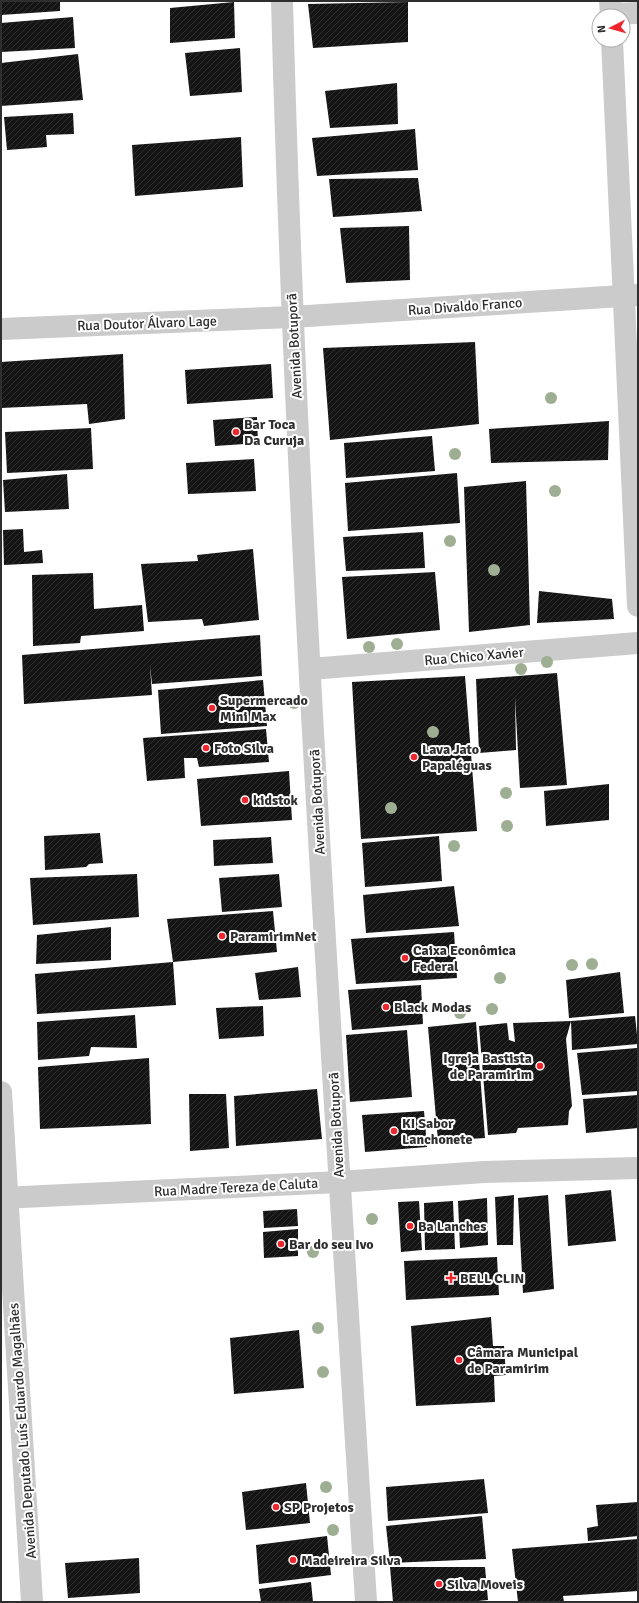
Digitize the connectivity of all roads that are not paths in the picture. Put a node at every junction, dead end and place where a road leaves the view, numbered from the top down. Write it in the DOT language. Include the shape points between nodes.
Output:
graph roads {
  1 [pos="282,1"];
  2 [pos="613,48"];
  3 [pos="631,296"];
  4 [pos="292,317"];
  5 [pos="1,329"];
  6 [pos="638,606"];
  7 [pos="638,643"];
  8 [pos="310,669"];
  9 [pos="1,1092"];
  10 [pos="638,1168"];
  11 [pos="339,1182"];
  12 [pos="4,1198"];
  13 [pos="32,1602"];
  14 [pos="366,1602"];
  1 -- 4 [label="street, Avenida Botuporã"];
  2 -- 3 [label="street"];
  3 -- 4 [label="street, Rua Divaldo Franco"];
  3 -- 6 [label="street"];
  4 -- 5 [label="street, Rua Doutor Álvaro Lage"];
  4 -- 8 [label="street, Avenida Botuporã"];
  7 -- 8 [label="street, Rua Chico Xavier"];
  8 -- 11 [label="street, Avenida Botuporã"];
  9 -- 12 [label="street, Avenida Deputado Luís Eduardo Magalhães"];
  10 -- 11 [label="street, Rua Madre Tereza de Caluta" via="484,1172"];
  11 -- 12 [label="street, Rua Madre Tereza de Caluta"];
  11 -- 14 [label="street, Avenida Botuporã"];
  12 -- 13 [label="street, Avenida Deputado Luís Eduardo Magalhães"];
}
